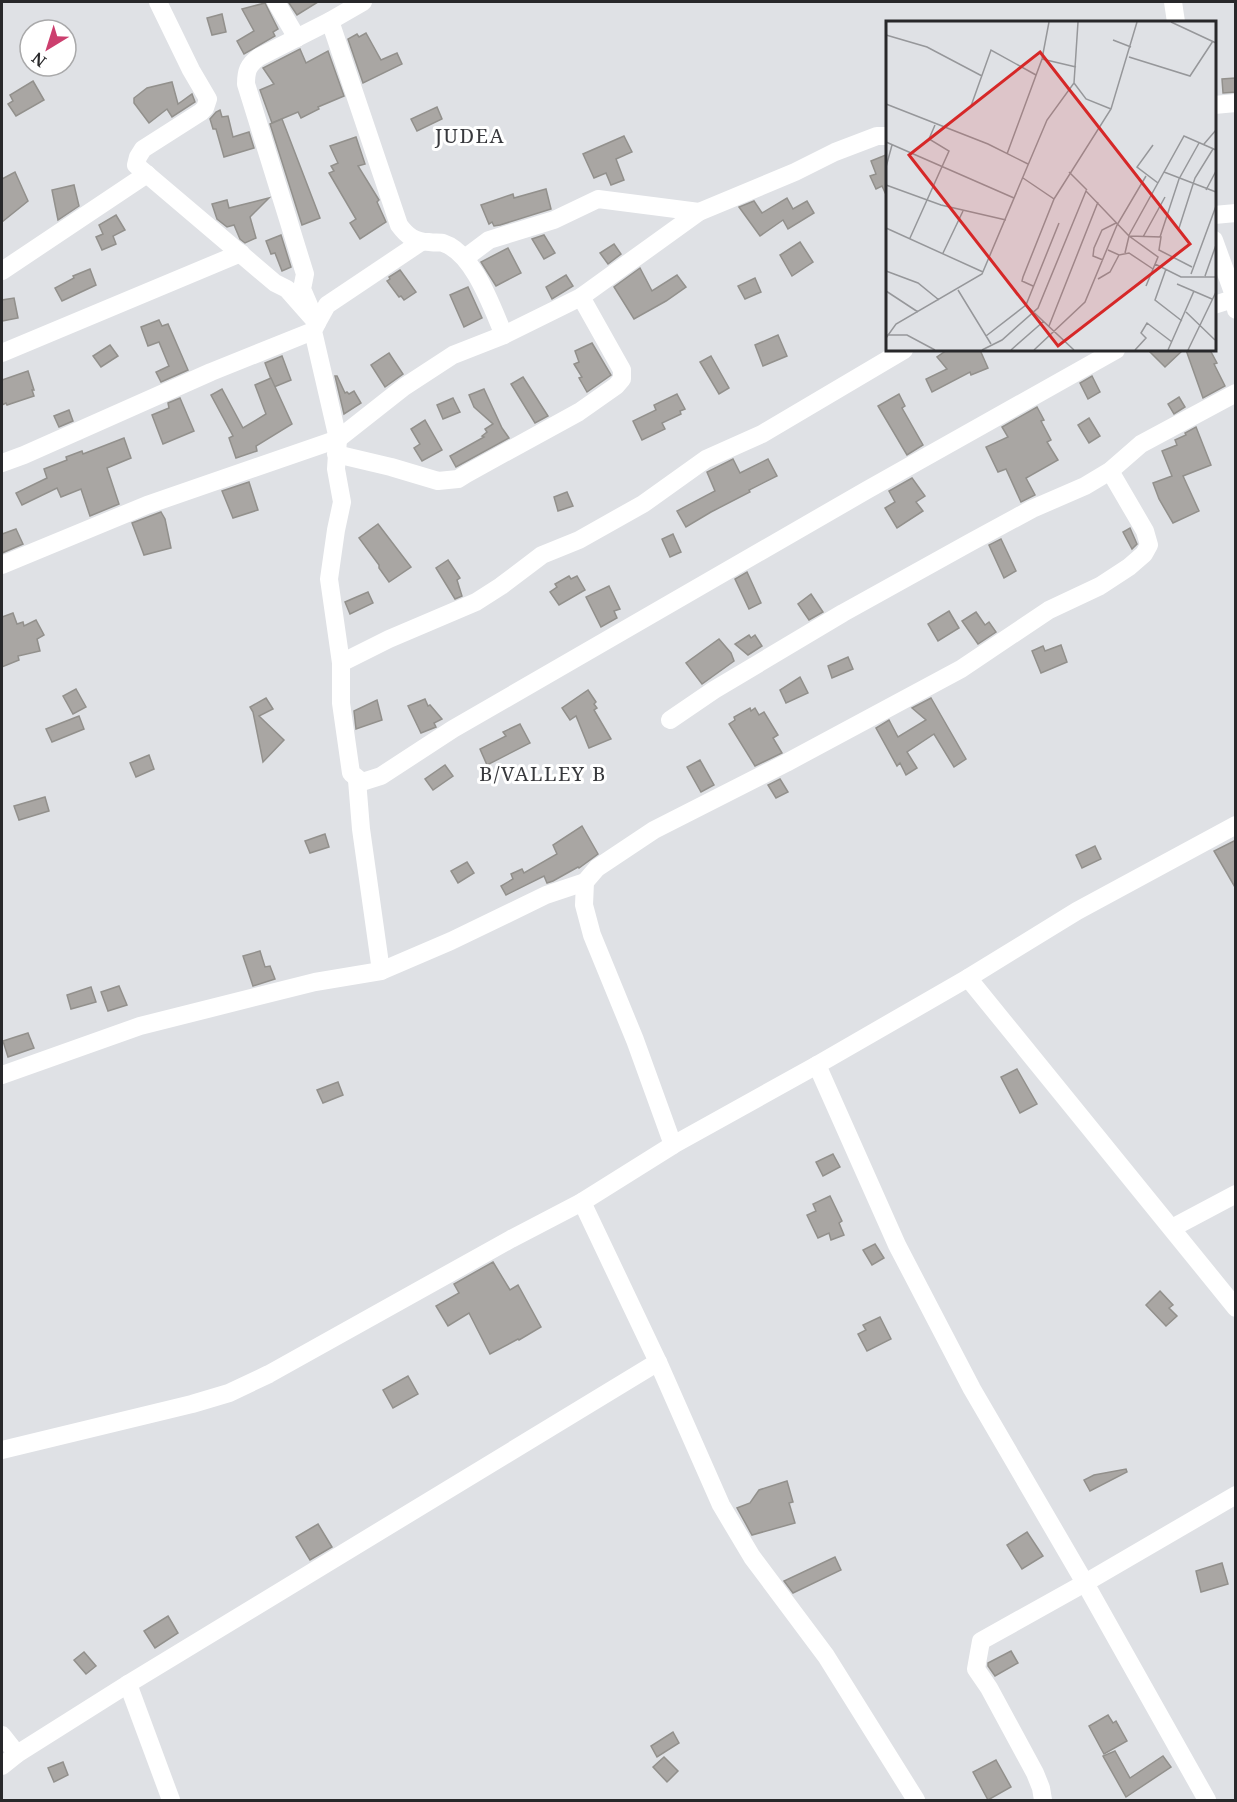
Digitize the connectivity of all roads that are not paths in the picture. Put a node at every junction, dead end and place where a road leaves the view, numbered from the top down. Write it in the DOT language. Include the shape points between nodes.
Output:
graph roads {
  1 [pos="158,2"];
  2 [pos="276,2"];
  3 [pos="363,2"];
  4 [pos="1173,2"];
  5 [pos="330,21"];
  6 [pos="1176,21"];
  7 [pos="297,38"];
  8 [pos="1236,103"];
  9 [pos="1216,105"];
  10 [pos="886,136"];
  11 [pos="147,174"];
  12 [pos="699,212"];
  13 [pos="1236,213"];
  14 [pos="1216,215"];
  15 [pos="421,242"];
  16 [pos="1216,243"];
  17 [pos="241,253"];
  18 [pos="465,258"];
  19 [pos="2,271"];
  20 [pos="581,297"];
  21 [pos="1235,298"];
  22 [pos="1216,304"];
  23 [pos="1236,310"];
  24 [pos="315,327"];
  25 [pos="504,334"];
  26 [pos="902,351"];
  27 [pos="1114,351"];
  28 [pos="2,353"];
  29 [pos="1236,393"];
  30 [pos="337,447"];
  31 [pos="2,463"];
  32 [pos="1110,471"];
  33 [pos="2,565"];
  34 [pos="341,663"];
  35 [pos="670,720"];
  36 [pos="357,780"];
  37 [pos="1236,825"];
  38 [pos="585,882"];
  39 [pos="381,971"];
  40 [pos="968,978"];
  41 [pos="817,1065"];
  42 [pos="2,1075"];
  43 [pos="673,1145"];
  44 [pos="1236,1194"];
  45 [pos="582,1202"];
  46 [pos="1172,1228"];
  47 [pos="1236,1308"];
  48 [pos="658,1362"];
  49 [pos="2,1450"];
  50 [pos="1236,1495"];
  51 [pos="1085,1583"];
  52 [pos="128,1684"];
  53 [pos="2,1735"];
  54 [pos="17,1754"];
  55 [pos="2,1766"];
  56 [pos="171,1800"];
  57 [pos="916,1800"];
  58 [pos="1043,1800"];
  59 [pos="1207,1800"];
  1 -- 11 [label="street" via="208,104 144,149 136,165"];
  2 -- 7 [label="street"];
  3 -- 5 [label="street"];
  4 -- 6 [label="street"];
  5 -- 7 [label="street"];
  5 -- 15 [label="street" via="399,225 407,235"];
  7 -- 24 [label="street" via="251,63 246,71 246,84 305,274 302,289"];
  8 -- 9 [label="street"];
  10 -- 12 [label="street" via="835,152"];
  11 -- 17 [label="street"];
  11 -- 19 [label="street"];
  12 -- 18 [label="street" via="598,199 555,220 489,240"];
  12 -- 20 [label="street"];
  13 -- 14 [label="street"];
  15 -- 18 [label="street" via="444,243"];
  15 -- 24 [label="street" via="327,305"];
  16 -- 21 [label="street"];
  17 -- 24 [label="street" via="287,289"];
  17 -- 28 [label="street"];
  18 -- 25 [label="street"];
  20 -- 25 [label="street"];
  20 -- 30 [label="street" via="622,370 622,378 579,412 450,480 427,479"];
  21 -- 22 [label="street"];
  21 -- 23 [label="street"];
  24 -- 30 [label="street"];
  24 -- 31 [label="street"];
  25 -- 30 [label="street" via="453,355 404,387"];
  26 -- 34 [label="street" via="762,434 706,459 643,504 579,540 542,555 476,602"];
  27 -- 36 [label="street" via="453,729 381,776"];
  29 -- 32 [label="street" via="1141,444"];
  30 -- 33 [label="street" via="147,505"];
  30 -- 34 [label="street" via="342,502 330,579"];
  32 -- 35 [label="street" via="843,613"];
  32 -- 38 [label="street" via="1149,545 1129,567 1100,586 1049,610 961,669 654,830 597,868"];
  34 -- 36 [label="street" via="341,703 351,773"];
  36 -- 39 [label="street"];
  37 -- 40 [label="street" via="1077,911"];
  38 -- 39 [label="street" via="546,895"];
  38 -- 43 [label="street" via="584,905 592,935"];
  39 -- 42 [label="street" via="315,982 140,1026"];
  40 -- 41 [label="street"];
  40 -- 46 [label="street"];
  41 -- 43 [label="street"];
  41 -- 51 [label="street" via="902,1255 972,1389"];
  43 -- 45 [label="street"];
  44 -- 46 [label="street"];
  45 -- 48 [label="street"];
  45 -- 49 [label="street" via="230,1393"];
  46 -- 47 [label="street"];
  48 -- 52 [label="street"];
  48 -- 57 [label="street" via="727,1516 752,1557 826,1656"];
  50 -- 51 [label="street"];
  51 -- 58 [label="street" via="981,1641 976,1669 1030,1764"];
  51 -- 59 [label="street"];
  52 -- 54 [label="street"];
  52 -- 56 [label="street"];
  53 -- 54 [label="street"];
  54 -- 55 [label="street"];
}
